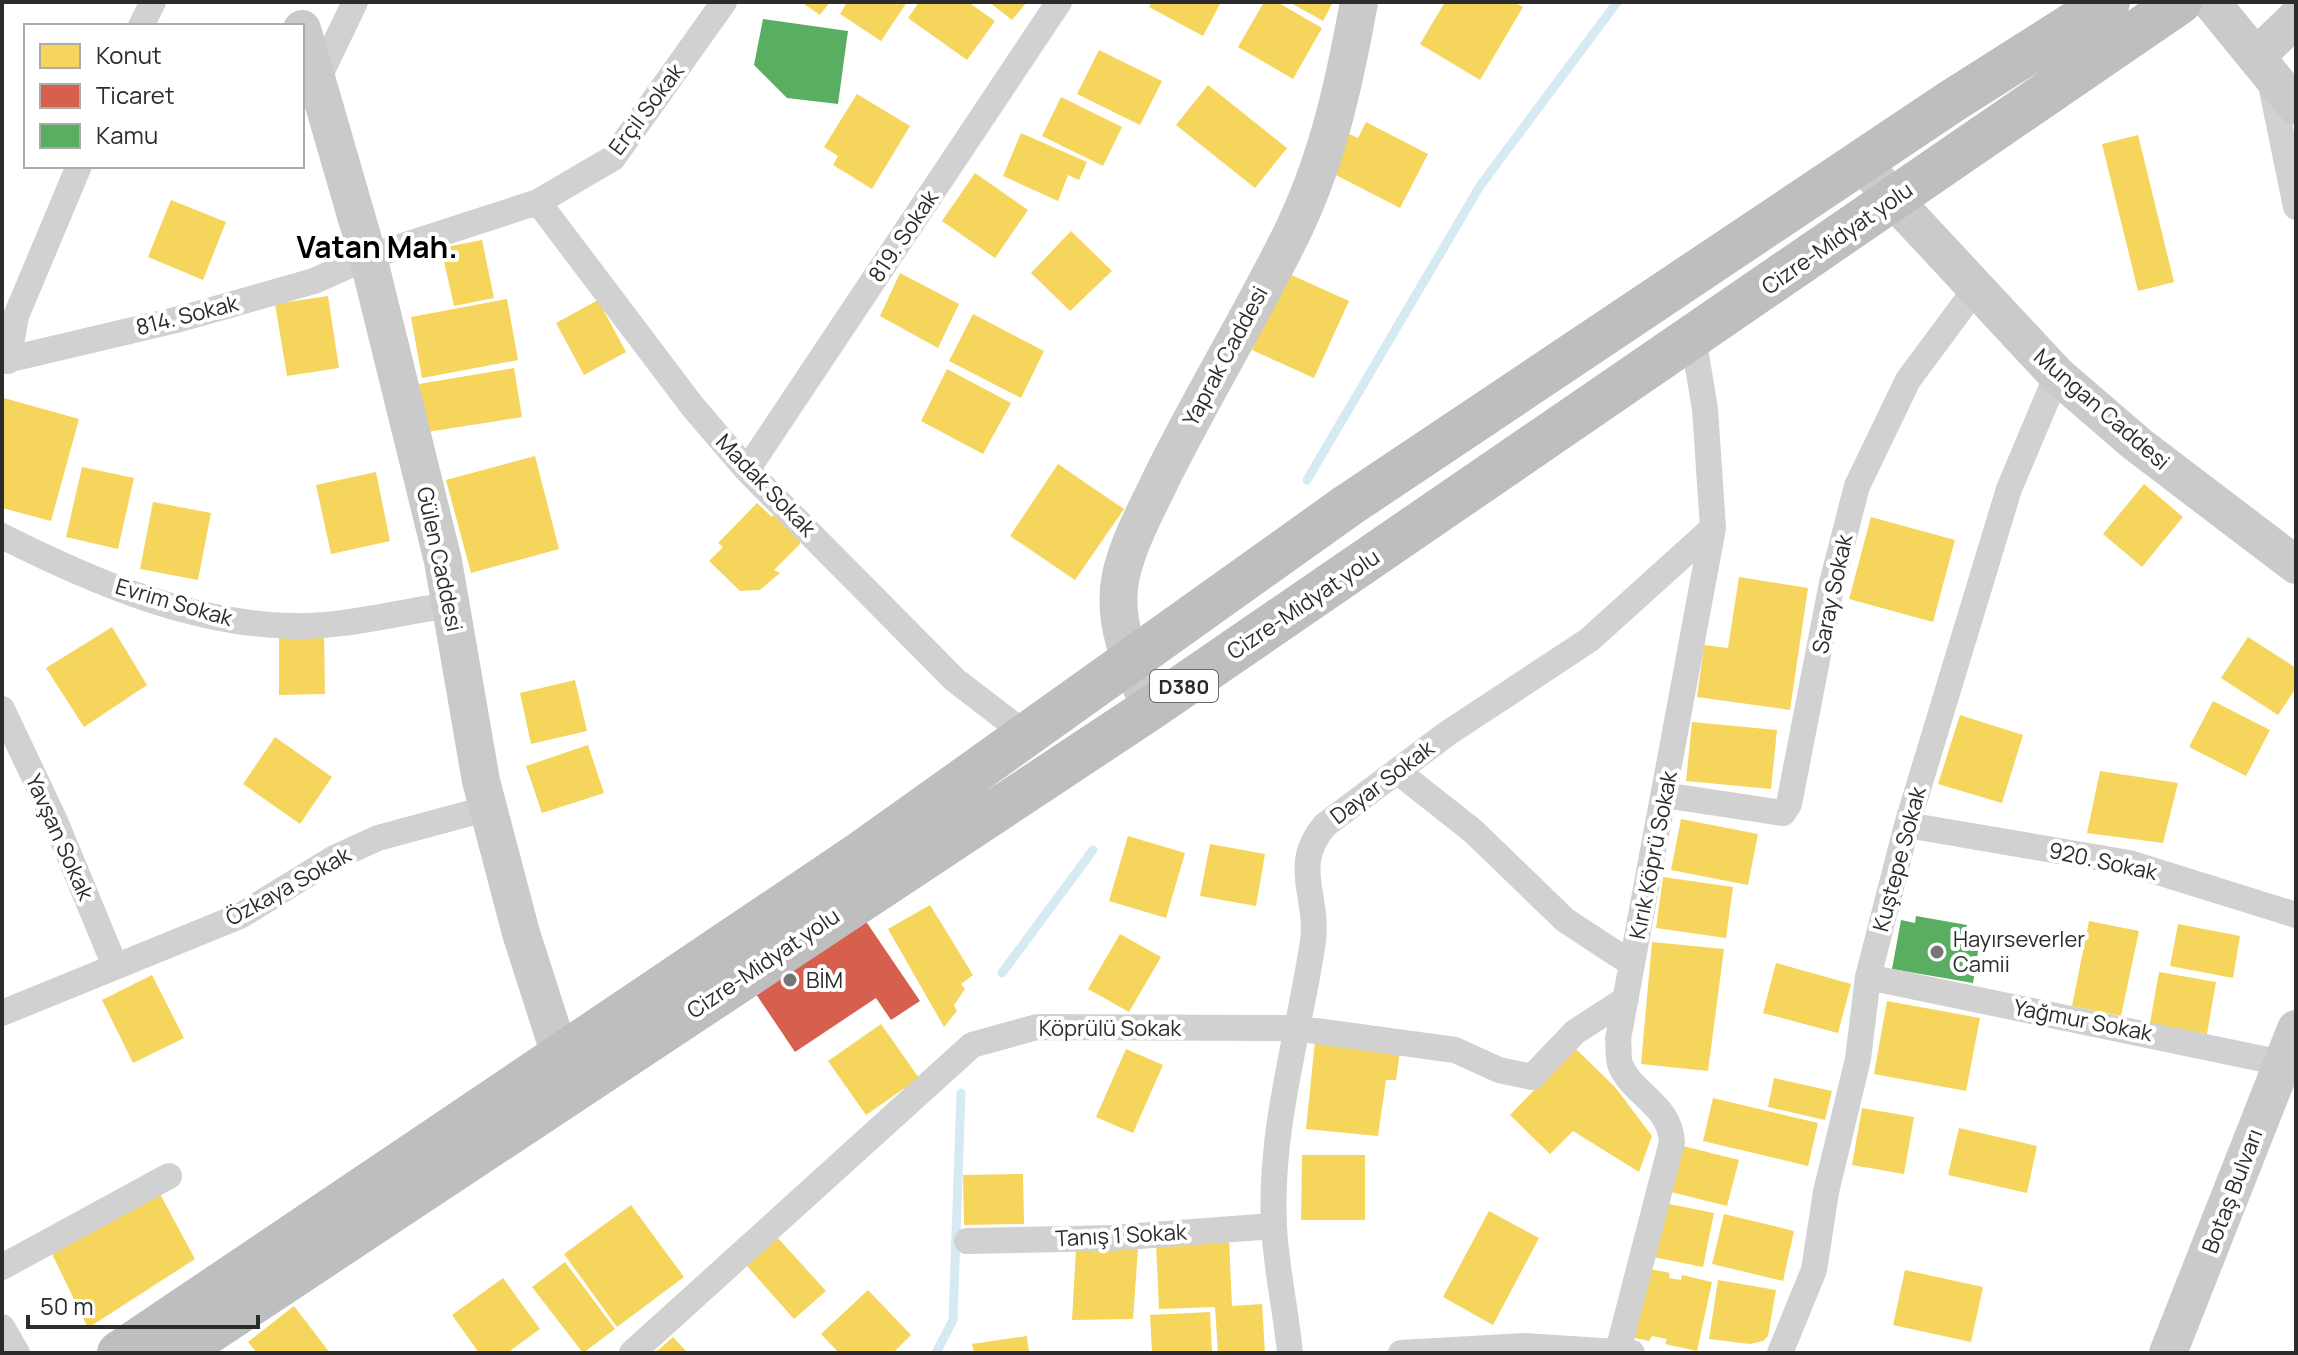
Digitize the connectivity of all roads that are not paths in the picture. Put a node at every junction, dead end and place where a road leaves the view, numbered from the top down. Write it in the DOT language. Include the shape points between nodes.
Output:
graph roads {
  1 [pos="153,2"];
  2 [pos="294,2"];
  3 [pos="355,2"];
  4 [pos="724,2"];
  5 [pos="1059,2"];
  6 [pos="1359,2"];
  7 [pos="2108,2"];
  8 [pos="2180,2"];
  9 [pos="2211,2"];
  10 [pos="2296,18"];
  11 [pos="142,24"];
  12 [pos="301,24"];
  13 [pos="304,35"];
  14 [pos="2262,64"];
  15 [pos="317,81"];
  16 [pos="2296,106"];
  17 [pos="1862,162"];
  18 [pos="78,168"];
  19 [pos="1893,199"];
  20 [pos="538,202"];
  21 [pos="2296,207"];
  22 [pos="368,257"];
  23 [pos="1977,287"];
  24 [pos="1693,337"];
  25 [pos="5,361"];
  26 [pos="2057,375"];
  27 [pos="747,470"];
  28 [pos="1713,528"];
  29 [pos="2,536"];
  30 [pos="2296,565"];
  31 [pos="451,605"];
  32 [pos="1130,664"];
  33 [pos="1151,708"];
  34 [pos="2,709"];
  35 [pos="1028,736"];
  36 [pos="1397,771"];
  37 [pos="1664,795"];
  38 [pos="489,808"];
  39 [pos="1907,825"];
  40 [pos="2296,915"];
  41 [pos="1632,964"];
  42 [pos="115,966"];
  43 [pos="1868,977"];
  44 [pos="1626,999"];
  45 [pos="2,1013"];
  46 [pos="1295,1028"];
  47 [pos="2291,1054"];
  48 [pos="566,1072"];
  49 [pos="169,1176"];
  50 [pos="1274,1226"];
  51 [pos="967,1241"];
  52 [pos="2,1267"];
  53 [pos="2,1327"];
  54 [pos="1625,1352"];
  55 [pos="17,1353"];
  56 [pos="119,1353"];
  57 [pos="177,1353"];
  58 [pos="632,1353"];
  59 [pos="1290,1353"];
  60 [pos="1401,1353"];
  61 [pos="1780,1353"];
  62 [pos="2168,1353"];
  1 -- 11 [label="street"];
  2 -- 12 [label="street, Gülen Caddesi"];
  3 -- 15 [label="street"];
  4 -- 20 [label="street, Erçil Sokak" via="613,158"];
  5 -- 27 [label="street, 819. Sokak"];
  6 -- 32 [label="street, Yaprak Caddesi" via="1326,155 1289,239 1135,533 1120,577 1121,627"];
  7 -- 17 [label="highway, Cizre-Midyat yolu / D380"];
  8 -- 19 [label="highway, Cizre-Midyat yolu / D380"];
  9 -- 14 [label="street"];
  10 -- 14 [label="street"];
  13 -- 15 [label="street, Gülen Caddesi"];
  14 -- 16 [label="street"];
  14 -- 21 [label="street"];
  15 -- 22 [label="street, Gülen Caddesi"];
  17 -- 19 [label="street, Mungan Caddesi"];
  17 -- 32 [label="highway, Cizre-Midyat yolu / D380" via="1347,506"];
  18 -- 25 [label="street" via="16,316"];
  19 -- 23 [label="street, Mungan Caddesi"];
  19 -- 24 [label="highway, Cizre-Midyat yolu / D380"];
  20 -- 22 [label="street, Erçil Sokak"];
  20 -- 27 [label="street, Madak Sokak"];
  22 -- 25 [label="street, 814. Sokak" via="314,281"];
  22 -- 31 [label="street, Gülen Caddesi"];
  23 -- 26 [label="street, Mungan Caddesi"];
  23 -- 37 [label="street, Saray Sokak" via="1908,380 1857,486 1832,583 1789,804 1783,813"];
  24 -- 28 [label="street, Kırık Köprü Sokak"];
  24 -- 33 [label="highway, Cizre-Midyat yolu / D380"];
  26 -- 30 [label="street, Mungan Caddesi" via="2137,444"];
  26 -- 39 [label="street, Kuştepe Sokak" via="2009,489"];
  27 -- 35 [label="street, Madak Sokak" via="955,680"];
  28 -- 36 [label="street, Dayar Sokak" via="1589,640"];
  28 -- 37 [label="street, Kırık Köprü Sokak"];
  29 -- 31 [label="street, Evrim Sokak" via="153,600 235,620 293,626"];
  31 -- 38 [label="street, Gülen Caddesi"];
  32 -- 33 [label="street, Yaprak Caddesi"];
  32 -- 35 [label="highway, Cizre-Midyat yolu / D380"];
  33 -- 48 [label="highway, Cizre-Midyat yolu / D380"];
  34 -- 42 [label="street, Yavşan Sokak"];
  35 -- 48 [label="highway, Cizre-Midyat yolu / D380"];
  36 -- 41 [label="street" via="1473,831 1565,920"];
  36 -- 46 [label="street, Dayar Sokak" via="1311,841 1306,860 1314,938"];
  37 -- 41 [label="street, Kırık Köprü Sokak"];
  38 -- 42 [label="street, Özkaya Sokak" via="378,838 334,858 240,916"];
  38 -- 48 [label="street, Gülen Caddesi" via="521,933"];
  39 -- 40 [label="street, 920. Sokak" via="2129,863"];
  39 -- 43 [label="street, Kuştepe Sokak"];
  41 -- 44 [label="street, Kırık Köprü Sokak"];
  42 -- 45 [label="street, Özkaya Sokak"];
  43 -- 47 [label="street, Yağmur Sokak"];
  43 -- 61 [label="street, Kuştepe Sokak" via="1858,1059 1826,1192 1814,1270"];
  44 -- 46 [label="street, Köprülü Sokak" via="1575,1032 1532,1077 1499,1070 1455,1050"];
  44 -- 54 [label="street, Kırık Köprü Sokak" via="1618,1039 1620,1065 1660,1110 1672,1142"];
  46 -- 50 [label="street, Dayar Sokak" via="1280,1107"];
  46 -- 58 [label="street, Köprülü Sokak" via="1037,1027 972,1045"];
  47 -- 62 [label="street, Botaş Bulvarı"];
  48 -- 56 [label="highway, Cizre-Midyat yolu / D380"];
  48 -- 57 [label="highway, Cizre-Midyat yolu / D380"];
  49 -- 52 [label="street"];
  50 -- 51 [label="street, Tanış 1 Sokak" via="1112,1238"];
  50 -- 59 [label="street, Dayar Sokak"];
  53 -- 55 [label="street"];
  54 -- 60 [label="street" via="1524,1346"];
}
